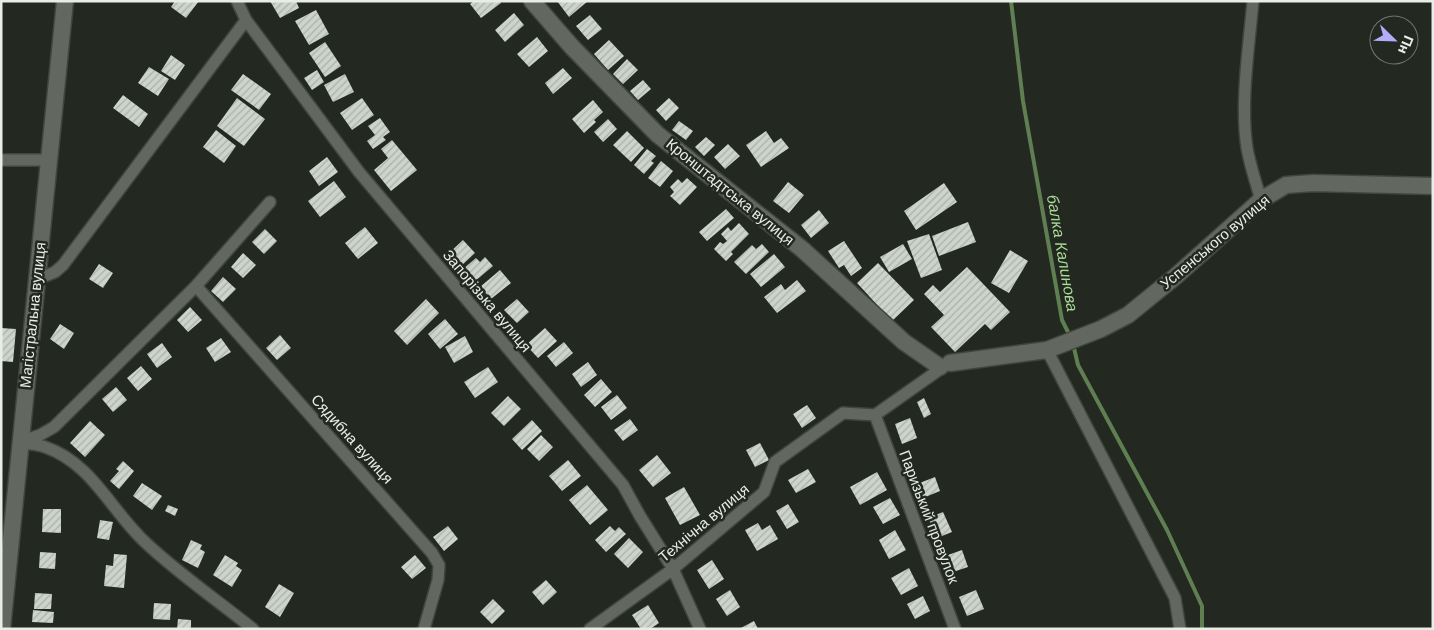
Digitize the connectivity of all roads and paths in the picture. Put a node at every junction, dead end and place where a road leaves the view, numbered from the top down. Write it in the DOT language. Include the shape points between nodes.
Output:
graph roads {
  1 [pos="66,1"];
  2 [pos="237,1"];
  3 [pos="532,1"];
  4 [pos="1253,1"];
  5 [pos="246,20"];
  6 [pos="1,160"];
  7 [pos="49,160"];
  8 [pos="1433,186"];
  9 [pos="1261,200"];
  10 [pos="270,202"];
  11 [pos="38,279"];
  12 [pos="196,286"];
  13 [pos="1047,350"];
  14 [pos="945,365"];
  15 [pos="875,415"];
  16 [pos="20,442"];
  17 [pos="673,569"];
  18 [pos="2,629"];
  19 [pos="253,629"];
  20 [pos="424,629"];
  21 [pos="590,629"];
  22 [pos="700,629"];
  23 [pos="955,629"];
  24 [pos="1180,629"];
  1 -- 7 [label="street, Магістральна вулиця"];
  2 -- 5 [label="street, Запорізька вулиця"];
  3 -- 14 [label="street, Кронштадтська вулиця" via="572,47 658,134 802,249 904,342"];
  4 -- 9 [label="street" via="1245,121"];
  5 -- 11 [label="street" via="63,264 55,272"];
  5 -- 17 [label="street, Запорізька вулиця" via="359,172 623,485"];
  6 -- 7 [label="street"];
  7 -- 11 [label="street, Магістральна вулиця"];
  8 -- 9 [label="street, Успенського вулиця" via="1313,183 1286,186"];
  9 -- 13 [label="street, Успенського вулиця" via="1128,315"];
  10 -- 12 [label="street"];
  11 -- 16 [label="street, Магістральна вулиця"];
  12 -- 16 [label="street" via="54,427"];
  12 -- 20 [label="street, Сядибна вулиця" via="440,565"];
  13 -- 14 [label="street, Успенського вулиця"];
  13 -- 24 [label="street" via="1175,598"];
  14 -- 15 [label="street"];
  15 -- 17 [label="street, Технічна вулиця" via="843,413 775,462 764,492"];
  15 -- 23 [label="street, Паризький провулок"];
  16 -- 18 [label="street, Магістральна вулиця"];
  16 -- 19 [label="street" via="44,447 71,461 93,479 132,530"];
  17 -- 21 [label="street, Технічна вулиця"];
  17 -- 22 [label="street, Запорізька вулиця"];
}
